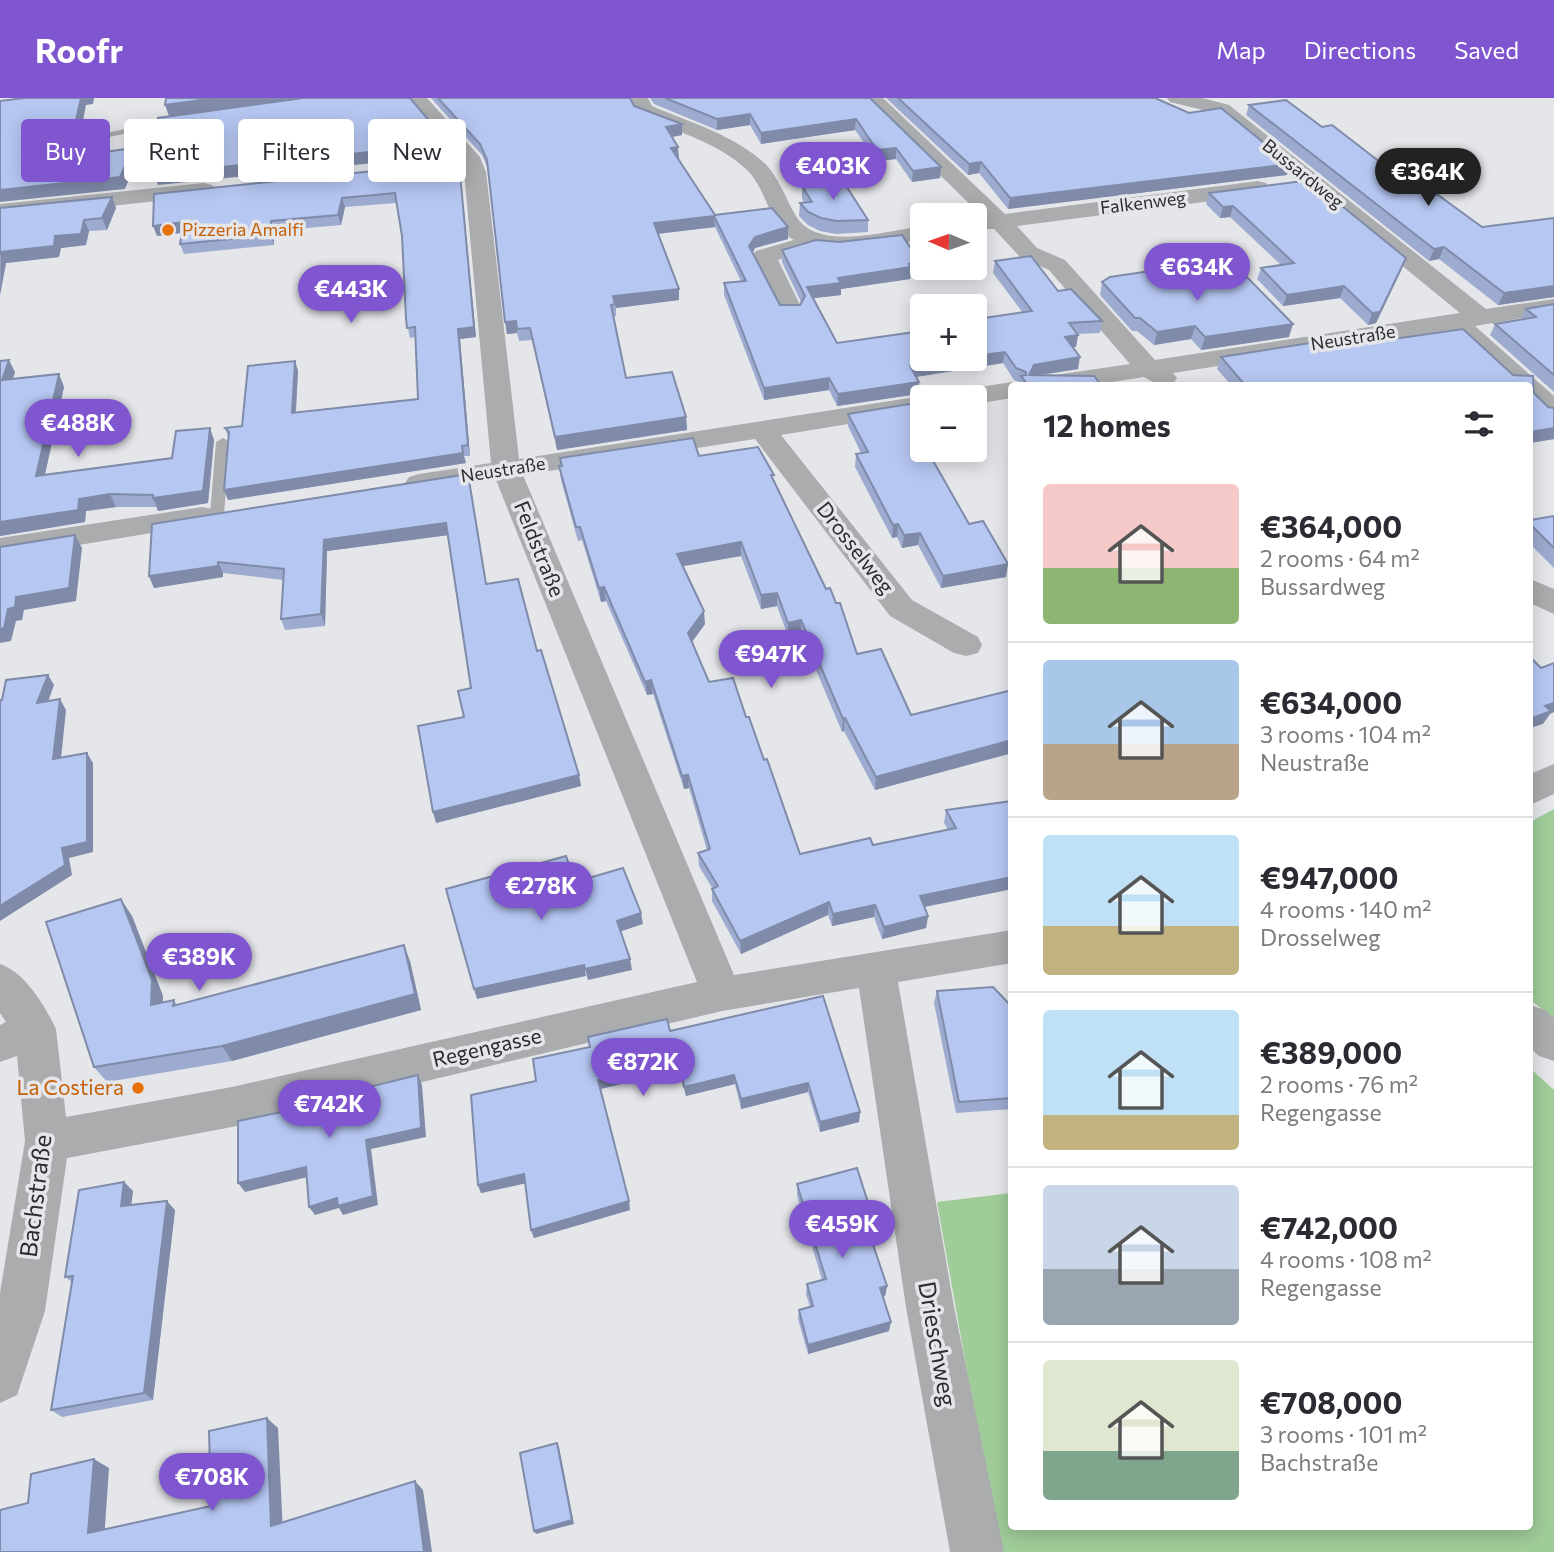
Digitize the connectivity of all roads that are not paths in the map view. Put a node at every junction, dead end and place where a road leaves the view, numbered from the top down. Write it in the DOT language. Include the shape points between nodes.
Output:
graph roads {
  1 [pos="416,98"];
  2 [pos="638,98"];
  3 [pos="871,98"];
  4 [pos="1177,98"];
  5 [pos="1247,106"];
  6 [pos="1222,109"];
  7 [pos="191,118"];
  8 [pos="110,134"];
  9 [pos="1311,181"];
  10 [pos="222,188"];
  11 [pos="0,211"];
  12 [pos="1000,222"];
  13 [pos="987,224"];
  14 [pos="910,235"];
  15 [pos="814,242"];
  16 [pos="1554,306"];
  17 [pos="790,309"];
  18 [pos="1482,318"];
  19 [pos="1456,322"];
  20 [pos="1148,368"];
  21 [pos="1061,382"];
  22 [pos="1170,382"];
  23 [pos="1522,382"];
  24 [pos="1008,391"];
  25 [pos="1533,392"];
  26 [pos="987,394"];
  27 [pos="910,406"];
  28 [pos="1554,411"];
  29 [pos="762,429"];
  30 [pos="223,442"];
  31 [pos="506,470"];
  32 [pos="396,486"];
  33 [pos="231,512"];
  34 [pos="0,548"];
  35 [pos="1533,591"];
  36 [pos="1554,603"];
  37 [pos="967,645"];
  38 [pos="1554,777"];
  39 [pos="1533,789"];
  40 [pos="1008,947"];
  41 [pos="876,970"];
  42 [pos="0,981"];
  43 [pos="722,993"];
  44 [pos="1533,1026"];
  45 [pos="17,1036"];
  46 [pos="1554,1043"];
  47 [pos="47,1141"];
  48 [pos="0,1378"];
  49 [pos="977,1552"];
  1 -- 31 [label="street, Feldstraße" via="458,163 475,172"];
  2 -- 15 [label="street" via="643,110 730,146 757,167 793,230"];
  3 -- 12 [label="street"];
  4 -- 6 [label="street, Bussardweg"];
  5 -- 6 [label="street, Bussardweg"];
  6 -- 9 [label="street, Bussardweg"];
  7 -- 8 [label="lane"];
  9 -- 12 [label="street, Falkenweg"];
  9 -- 18 [label="street, Bussardweg"];
  10 -- 11 [label="street"];
  12 -- 13 [label="street, Falkenweg"];
  12 -- 20 [label="street" via="1029,253 1057,265"];
  14 -- 15 [label="street" via="838,244"];
  15 -- 17 [label="street" via="764,257"];
  16 -- 18 [label="street, Neustraße"];
  18 -- 19 [label="street, Neustraße"];
  19 -- 20 [label="street, Neustraße"];
  19 -- 23 [label="street"];
  20 -- 21 [label="street, Neustraße"];
  20 -- 22 [label="street"];
  24 -- 26 [label="street"];
  25 -- 28 [label="street"];
  27 -- 29 [label="street, Neustraße"];
  29 -- 31 [label="street, Neustraße"];
  29 -- 37 [label="street, Drosselweg" via="901,608"];
  30 -- 33 [label="lane"];
  31 -- 32 [label="street, Neustraße"];
  31 -- 43 [label="street, Feldstraße"];
  33 -- 34 [label="street"];
  35 -- 36 [label="street"];
  38 -- 39 [label="street"];
  40 -- 41 [label="street, Regengasse"];
  41 -- 43 [label="street, Regengasse"];
  41 -- 49 [label="street, Drieschweg" via="930,1307"];
  42 -- 45 [label="street, Bachstraße"];
  43 -- 47 [label="street, Regengasse" via="232,1107"];
  44 -- 46 [label="street"];
  45 -- 47 [label="street, Bachstraße"];
  47 -- 48 [label="street, Bachstraße" via="21,1311"];
}
